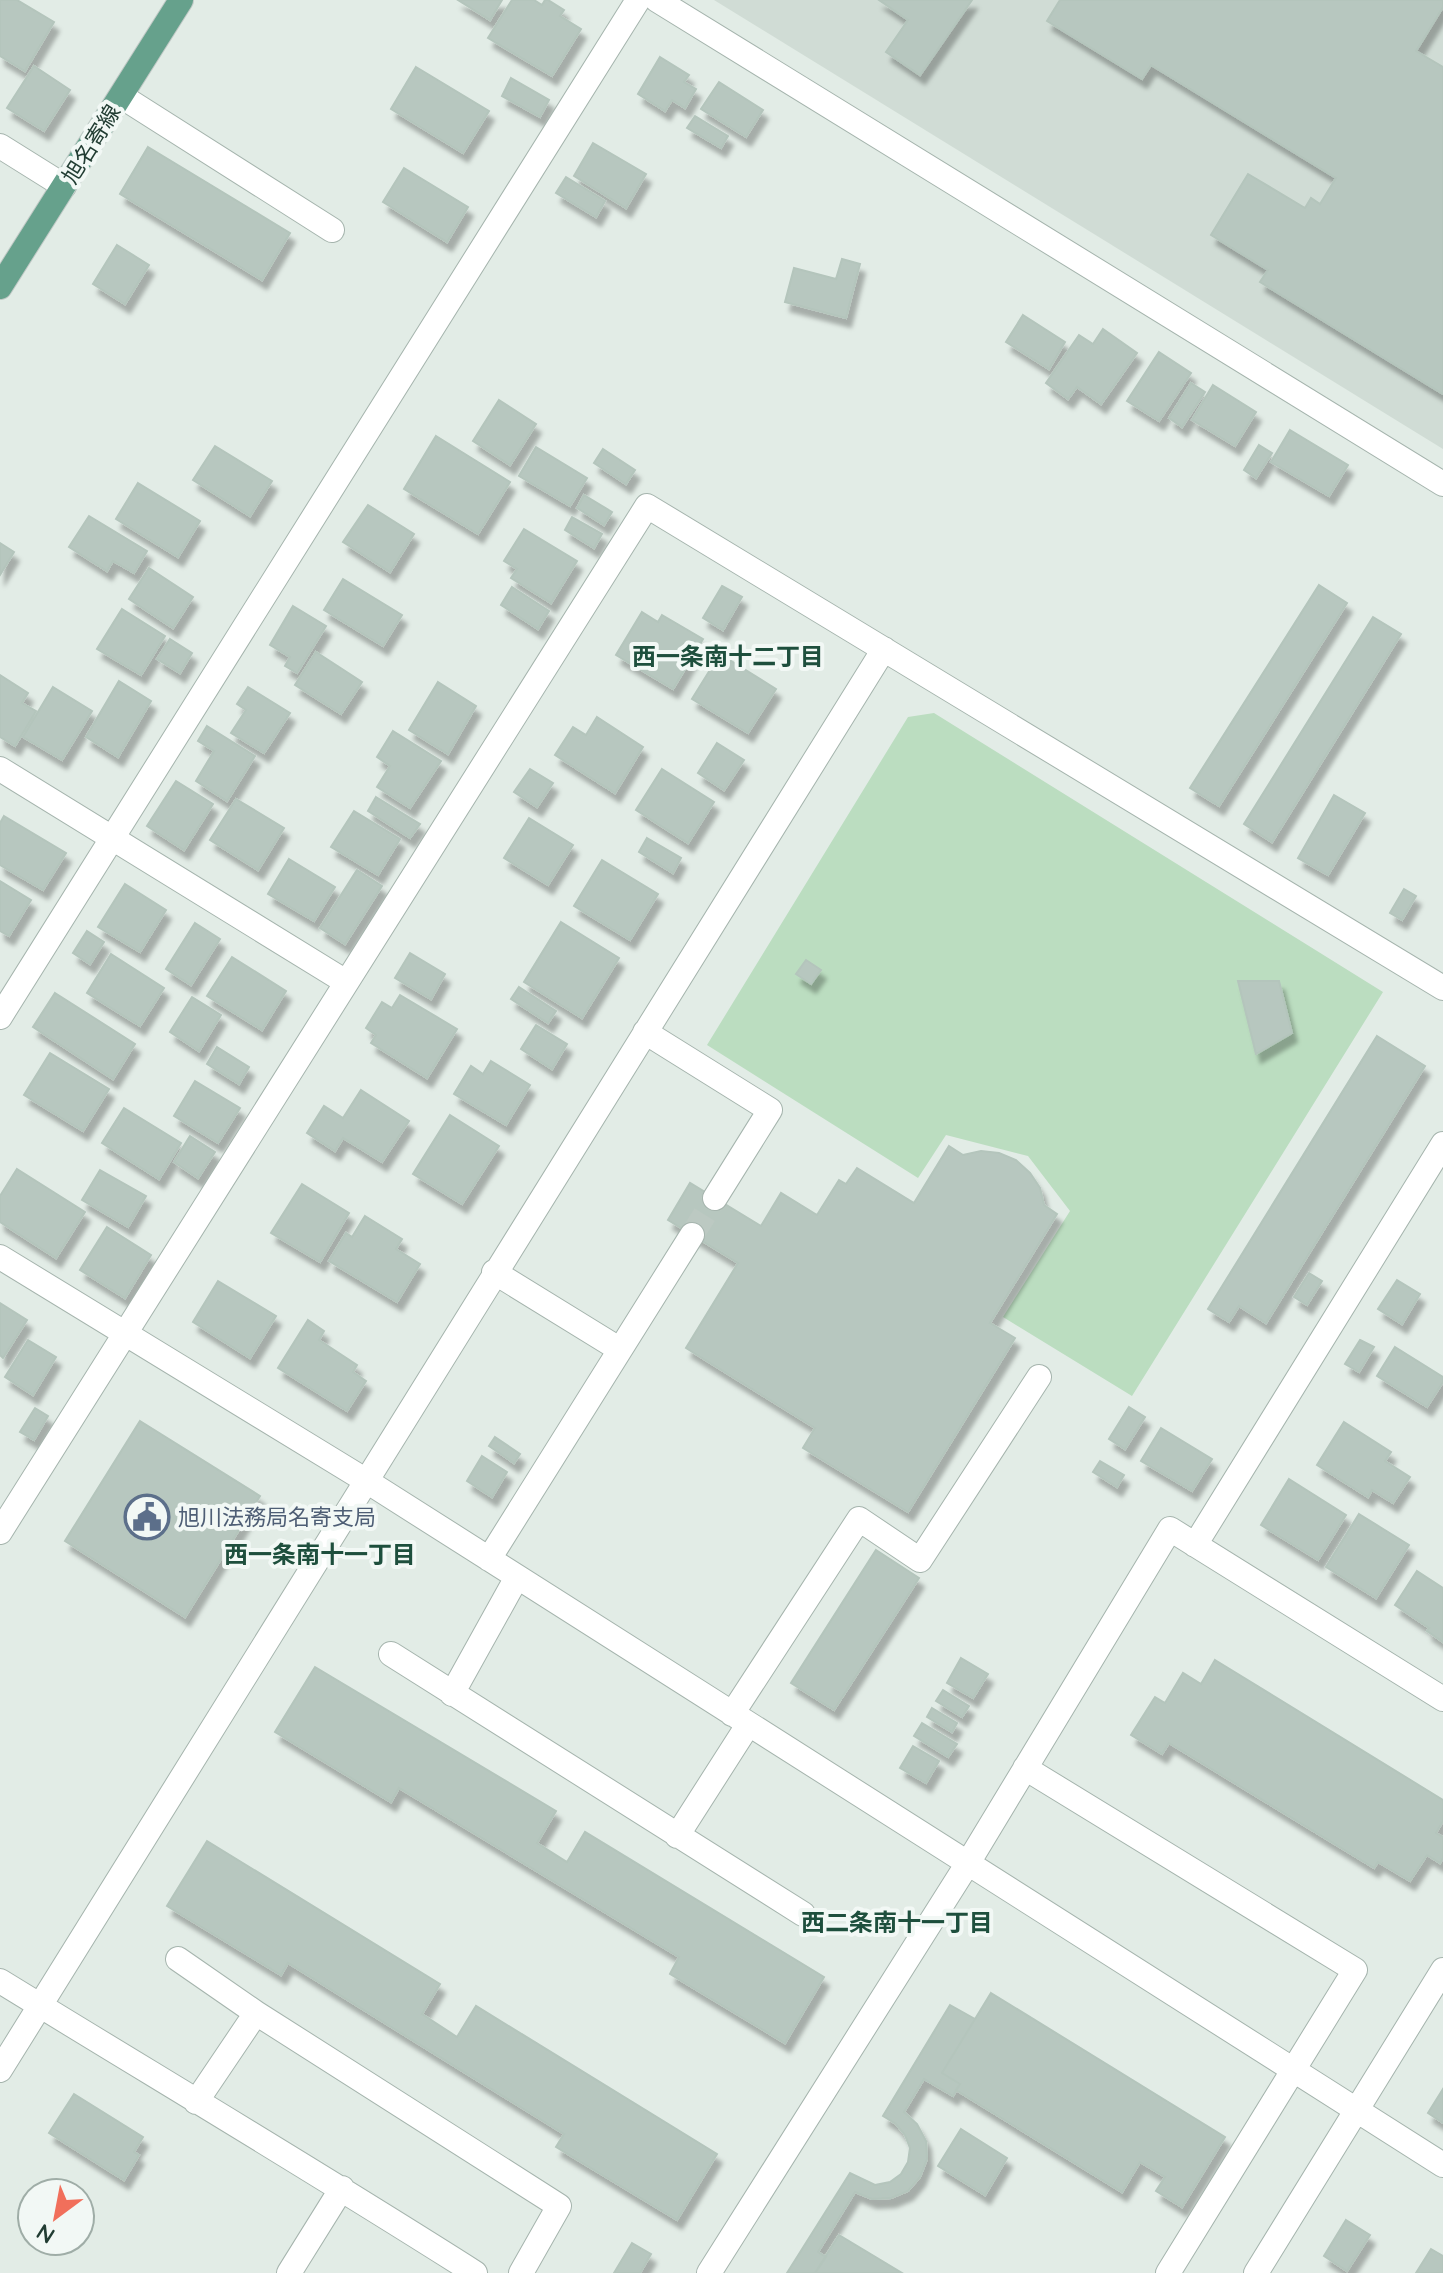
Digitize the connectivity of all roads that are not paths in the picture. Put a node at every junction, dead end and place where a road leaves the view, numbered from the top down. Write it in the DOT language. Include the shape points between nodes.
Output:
graph roads {
  1 [pos="181,0"];
  2 [pos="638,0"];
  3 [pos="657,0"];
  4 [pos="121,96"];
  5 [pos="0,146"];
  6 [pos="64,186"];
  7 [pos="332,230"];
  8 [pos="0,287"];
  9 [pos="1443,484"];
  10 [pos="884,649"];
  11 [pos="0,769"];
  12 [pos="112,838"];
  13 [pos="346,982"];
  14 [pos="1443,988"];
  15 [pos="0,1017"];
  16 [pos="645,1032"];
  17 [pos="1443,1144"];
  18 [pos="715,1198"];
  19 [pos="692,1235"];
  20 [pos="0,1257"];
  21 [pos="494,1272"];
  22 [pos="125,1332"];
  23 [pos="619,1349"];
  24 [pos="1039,1377"];
  25 [pos="365,1480"];
  26 [pos="0,1532"];
  27 [pos="1195,1545"];
  28 [pos="489,1559"];
  29 [pos="517,1577"];
  30 [pos="391,1654"];
  31 [pos="452,1694"];
  32 [pos="1443,1699"];
  33 [pos="740,1719"];
  34 [pos="1025,1768"];
  35 [pos="677,1836"];
  36 [pos="968,1863"];
  37 [pos="803,1914"];
  38 [pos="178,1959"];
  39 [pos="1443,1970"];
  40 [pos="0,1981"];
  41 [pos="41,2006"];
  42 [pos="256,2013"];
  43 [pos="0,2070"];
  44 [pos="1294,2071"];
  45 [pos="196,2102"];
  46 [pos="1357,2111"];
  47 [pos="1443,2165"];
  48 [pos="342,2188"];
  49 [pos="289,2273"];
  50 [pos="475,2273"];
  51 [pos="521,2273"];
  52 [pos="709,2273"];
  53 [pos="1168,2273"];
  54 [pos="1256,2273"];
  1 -- 4 [label="main road, 旭名寄線"];
  2 -- 12 [label="street"];
  3 -- 9 [label="street"];
  4 -- 6 [label="main road, 旭名寄線"];
  4 -- 7 [label="street"];
  5 -- 6 [label="street"];
  6 -- 8 [label="main road, 旭名寄線"];
  10 -- 13 [label="street" via="647,506"];
  10 -- 14 [label="street"];
  10 -- 16 [label="street"];
  11 -- 12 [label="street"];
  12 -- 13 [label="street"];
  12 -- 15 [label="street"];
  13 -- 22 [label="street"];
  16 -- 18 [label="street" via="770,1110"];
  16 -- 21 [label="street"];
  17 -- 27 [label="street"];
  19 -- 23 [label="street"];
  20 -- 22 [label="street"];
  21 -- 23 [label="street"];
  21 -- 25 [label="street"];
  22 -- 25 [label="street"];
  22 -- 26 [label="street"];
  23 -- 28 [label="street"];
  24 -- 33 [label="street" via="920,1560 859,1519"];
  25 -- 28 [label="street"];
  25 -- 41 [label="street"];
  27 -- 32 [label="street"];
  27 -- 34 [label="street" via="1170,1529"];
  28 -- 29 [label="street"];
  29 -- 31 [label="street"];
  29 -- 33 [label="street"];
  30 -- 31 [label="street"];
  31 -- 35 [label="street"];
  33 -- 35 [label="street"];
  33 -- 36 [label="street"];
  34 -- 36 [label="street"];
  34 -- 44 [label="street" via="1355,1970"];
  35 -- 37 [label="street"];
  36 -- 44 [label="street"];
  36 -- 52 [label="street"];
  38 -- 42 [label="street"];
  39 -- 46 [label="street"];
  40 -- 41 [label="street"];
  41 -- 43 [label="street"];
  41 -- 45 [label="street"];
  42 -- 45 [label="street"];
  42 -- 51 [label="street" via="559,2206"];
  44 -- 46 [label="street"];
  44 -- 53 [label="street"];
  45 -- 48 [label="street"];
  46 -- 47 [label="street"];
  46 -- 54 [label="street"];
  48 -- 49 [label="street"];
  48 -- 50 [label="street"];
}
